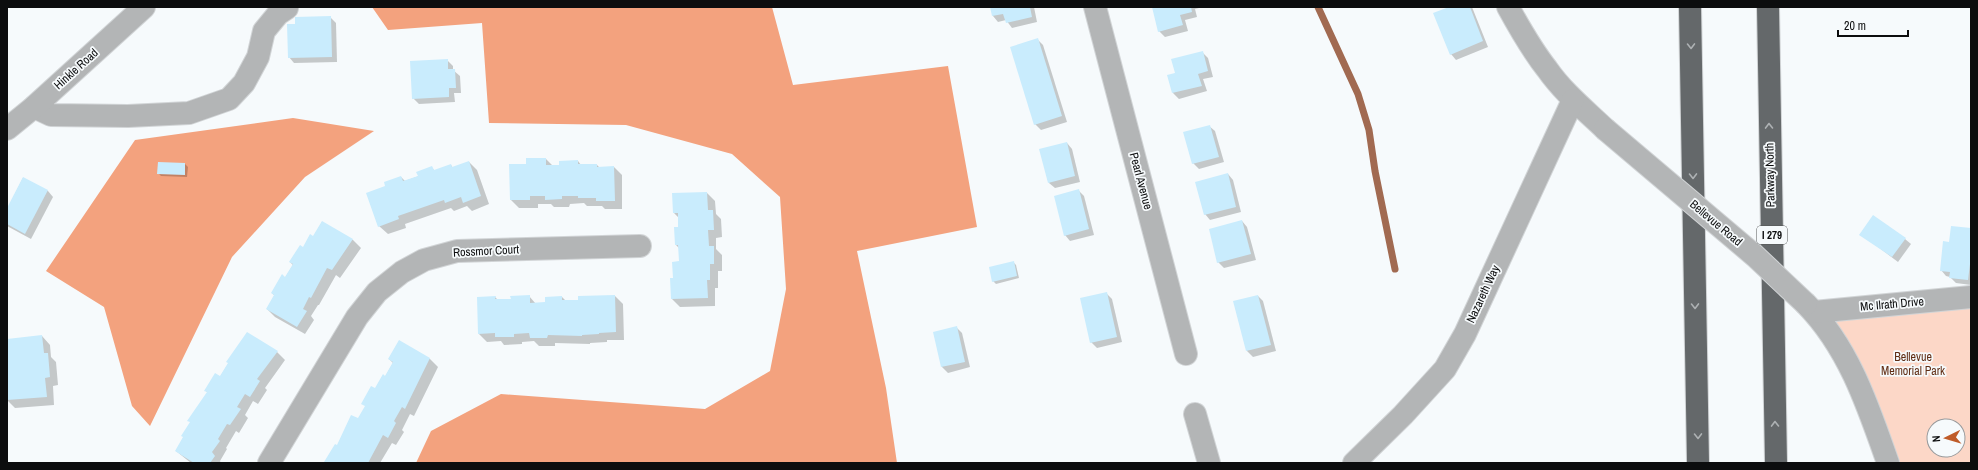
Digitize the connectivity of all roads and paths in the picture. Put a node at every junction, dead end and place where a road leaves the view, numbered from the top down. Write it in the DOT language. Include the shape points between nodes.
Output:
graph roads {
  1 [pos="144,7"];
  2 [pos="1095,7"];
  3 [pos="1508,7"];
  4 [pos="1690,7"];
  5 [pos="1768,7"];
  6 [pos="287,8"];
  7 [pos="1573,100"];
  8 [pos="34,107"];
  9 [pos="7,129"];
  10 [pos="640,246"];
  11 [pos="1971,297"];
  12 [pos="1810,308"];
  13 [pos="1186,354"];
  14 [pos="1195,414"];
  15 [pos="269,463"];
  16 [pos="1210,463"];
  17 [pos="1354,463"];
  18 [pos="1698,463"];
  19 [pos="1776,463"];
  20 [pos="1888,463"];
  1 -- 8 [label="street, Hinkle Road"];
  2 -- 13 [label="street, Pearl Avenue"];
  3 -- 7 [label="street, Bellevue Road" via="1523,35"];
  4 -- 18 [label="highway, one-way"];
  19 -- 5 [label="highway, Parkway North / I 279, one-way"];
  6 -- 8 [label="street" via="278,14 264,31 258,57 244,83 224,102 189,113 128,116 51,115"];
  7 -- 12 [label="street, Bellevue Road, bridge" via="1755,256"];
  7 -- 17 [label="street, Nazareth Way" via="1468,327 1445,369"];
  8 -- 9 [label="street, Hinkle Road"];
  10 -- 15 [label="street, Rossmor Court" via="457,250 424,260 402,272 377,292 357,317"];
  11 -- 12 [label="street, Mc Ilrath Drive"];
  12 -- 20 [label="street, Bellevue Road" via="1846,356 1865,398"];
  14 -- 16 [label="street"];
}
